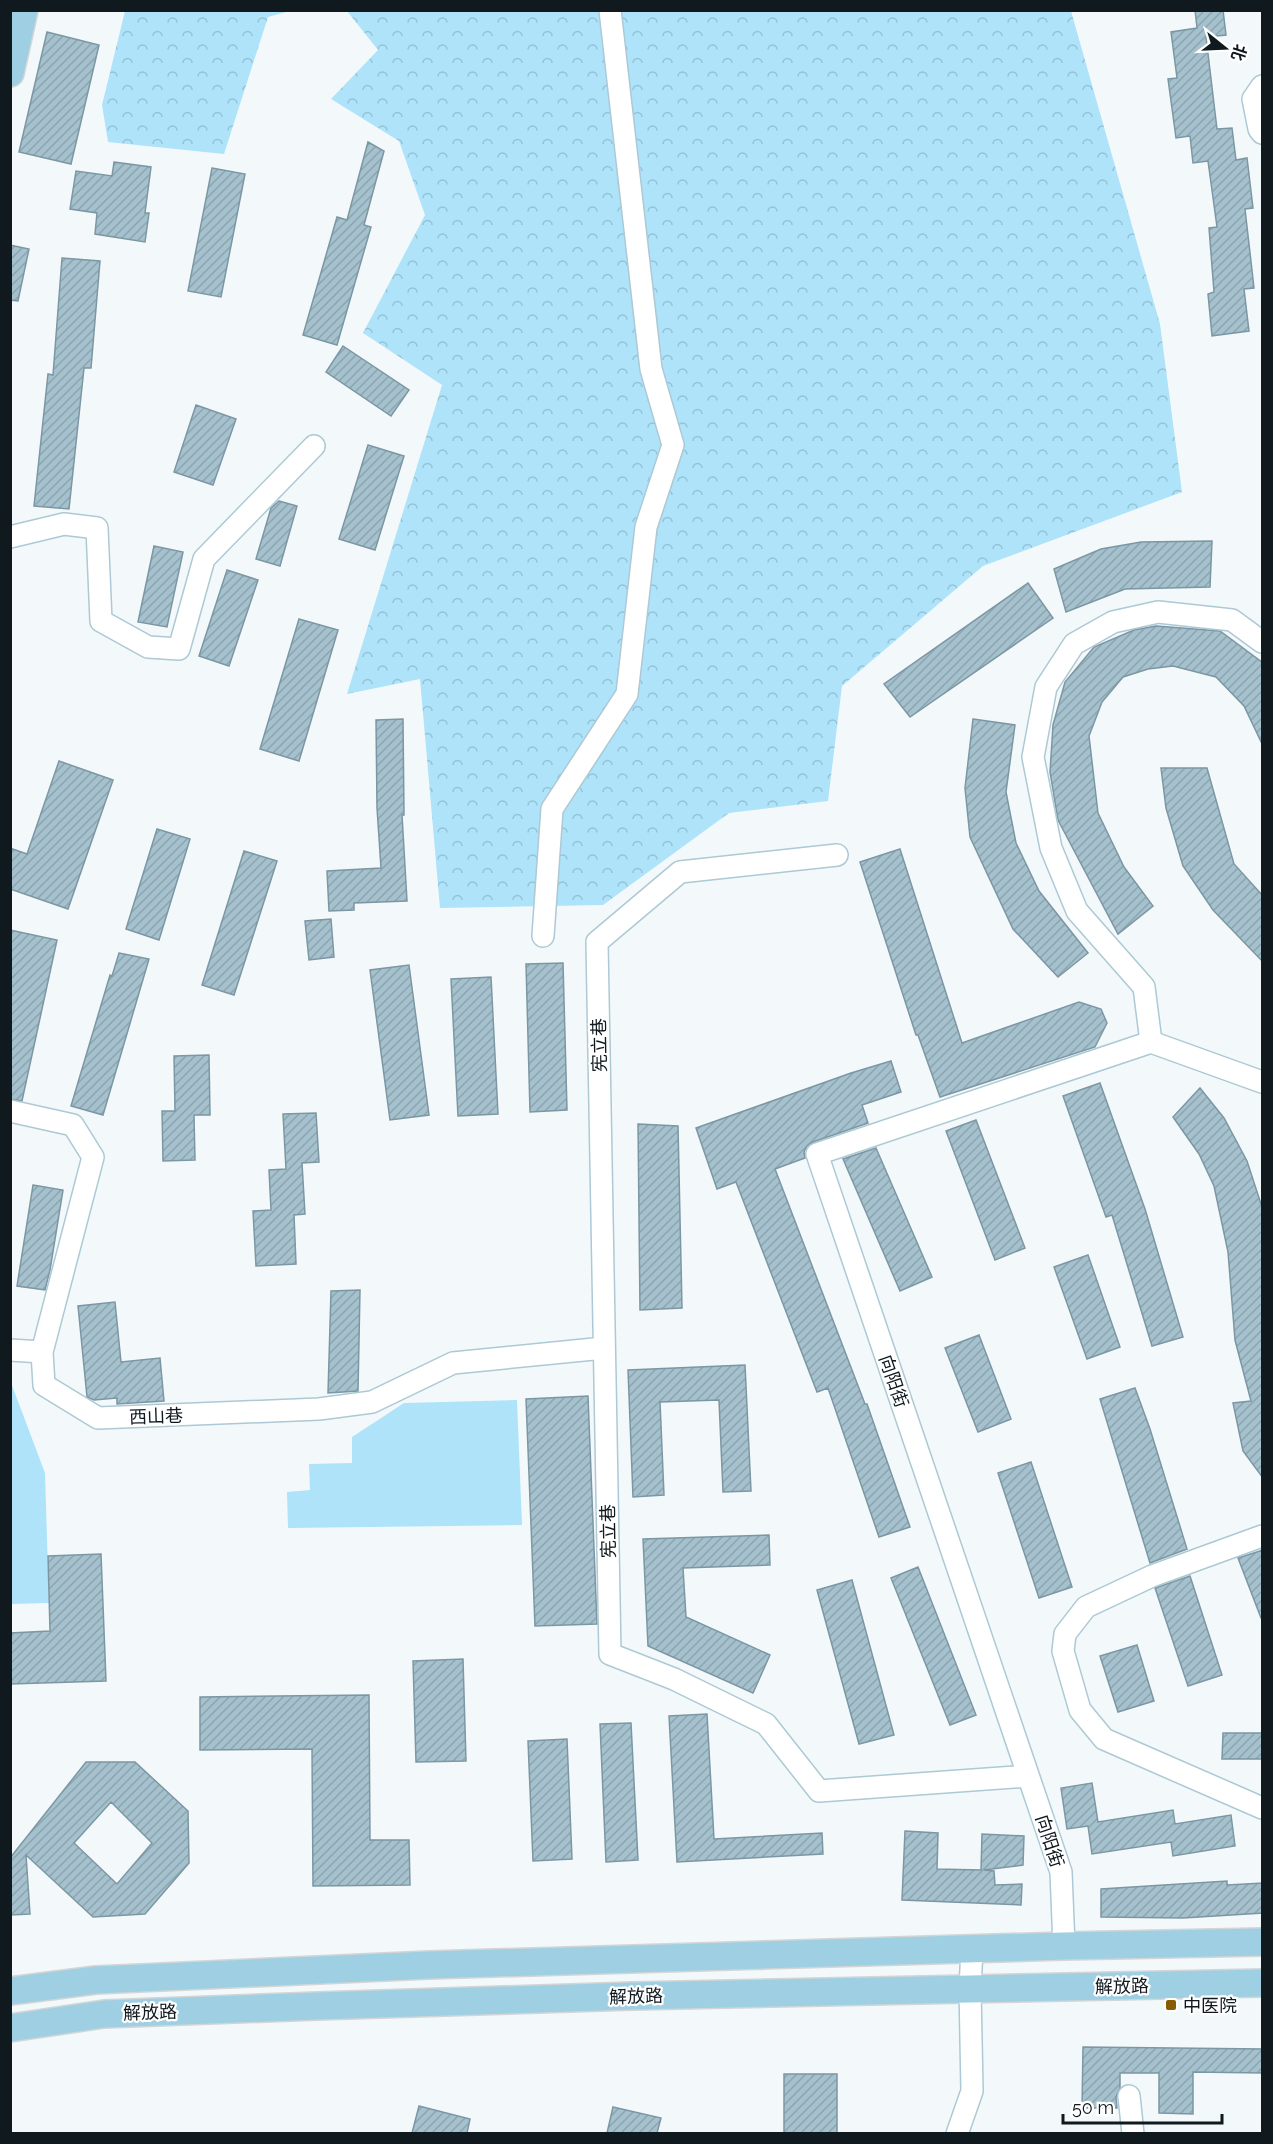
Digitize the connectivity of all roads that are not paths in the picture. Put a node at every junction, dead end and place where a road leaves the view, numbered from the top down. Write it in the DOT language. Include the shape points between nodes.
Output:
graph roads {
  1 [pos="24,10"];
  2 [pos="610,10"];
  3 [pos="10,73"];
  4 [pos="1263,86"];
  5 [pos="1263,133"];
  6 [pos="314,446"];
  7 [pos="10,537"];
  8 [pos="1263,642"];
  9 [pos="837,855"];
  10 [pos="543,936"];
  11 [pos="1151,1042"];
  12 [pos="1263,1082"];
  13 [pos="10,1112"];
  14 [pos="604,1348"];
  15 [pos="10,1350"];
  16 [pos="42,1352"];
  17 [pos="1263,1536"];
  18 [pos="1028,1776"];
  19 [pos="1263,1808"];
  20 [pos="1263,1942"];
  21 [pos="1064,1946"];
  22 [pos="972,1949"];
  23 [pos="1263,1983"];
  24 [pos="970,1988"];
  25 [pos="10,1991"];
  26 [pos="10,2028"];
  27 [pos="1129,2096"];
  28 [pos="957,2133"];
  29 [pos="1133,2133"];
  1 -- 3 [label="main road"];
  2 -- 10 [label="street" via="651,369 673,445 646,527 627,694 552,809"];
  4 -- 5 [label="street" via="1253,99"];
  6 -- 7 [label="street" via="204,558 179,649 148,647 101,621 97,528 64,524"];
  8 -- 11 [label="street" via="1232,620 1158,612 1113,621 1074,644 1046,687 1033,757 1051,848 1077,911 1144,987"];
  9 -- 14 [label="street, 宪立巷" via="680,872 597,942"];
  11 -- 12 [label="street"];
  11 -- 18 [label="street, 向阳街" via="817,1154"];
  13 -- 16 [label="street, 西山巷" via="73,1125 93,1157"];
  14 -- 16 [label="street, 西山巷" via="453,1363 372,1402 319,1409 98,1418 44,1385"];
  14 -- 18 [label="street, 宪立巷" via="610,1654 674,1679 766,1724 819,1791"];
  15 -- 16 [label="street"];
  17 -- 19 [label="street" via="1152,1576 1086,1608 1065,1634 1063,1651 1080,1710 1104,1739"];
  18 -- 21 [label="street, 向阳街" via="1061,1872"];
  20 -- 21 [label="main road, 解放路"];
  21 -- 22 [label="main road, 解放路"];
  22 -- 24 [label="street"];
  22 -- 25 [label="main road, 解放路" via="429,1965 96,1980"];
  23 -- 24 [label="main road, 解放路"];
  24 -- 26 [label="main road, 解放路" via="222,2009 104,2014"];
  24 -- 28 [label="street" via="972,2091"];
  27 -- 29 [label="street"];
}
